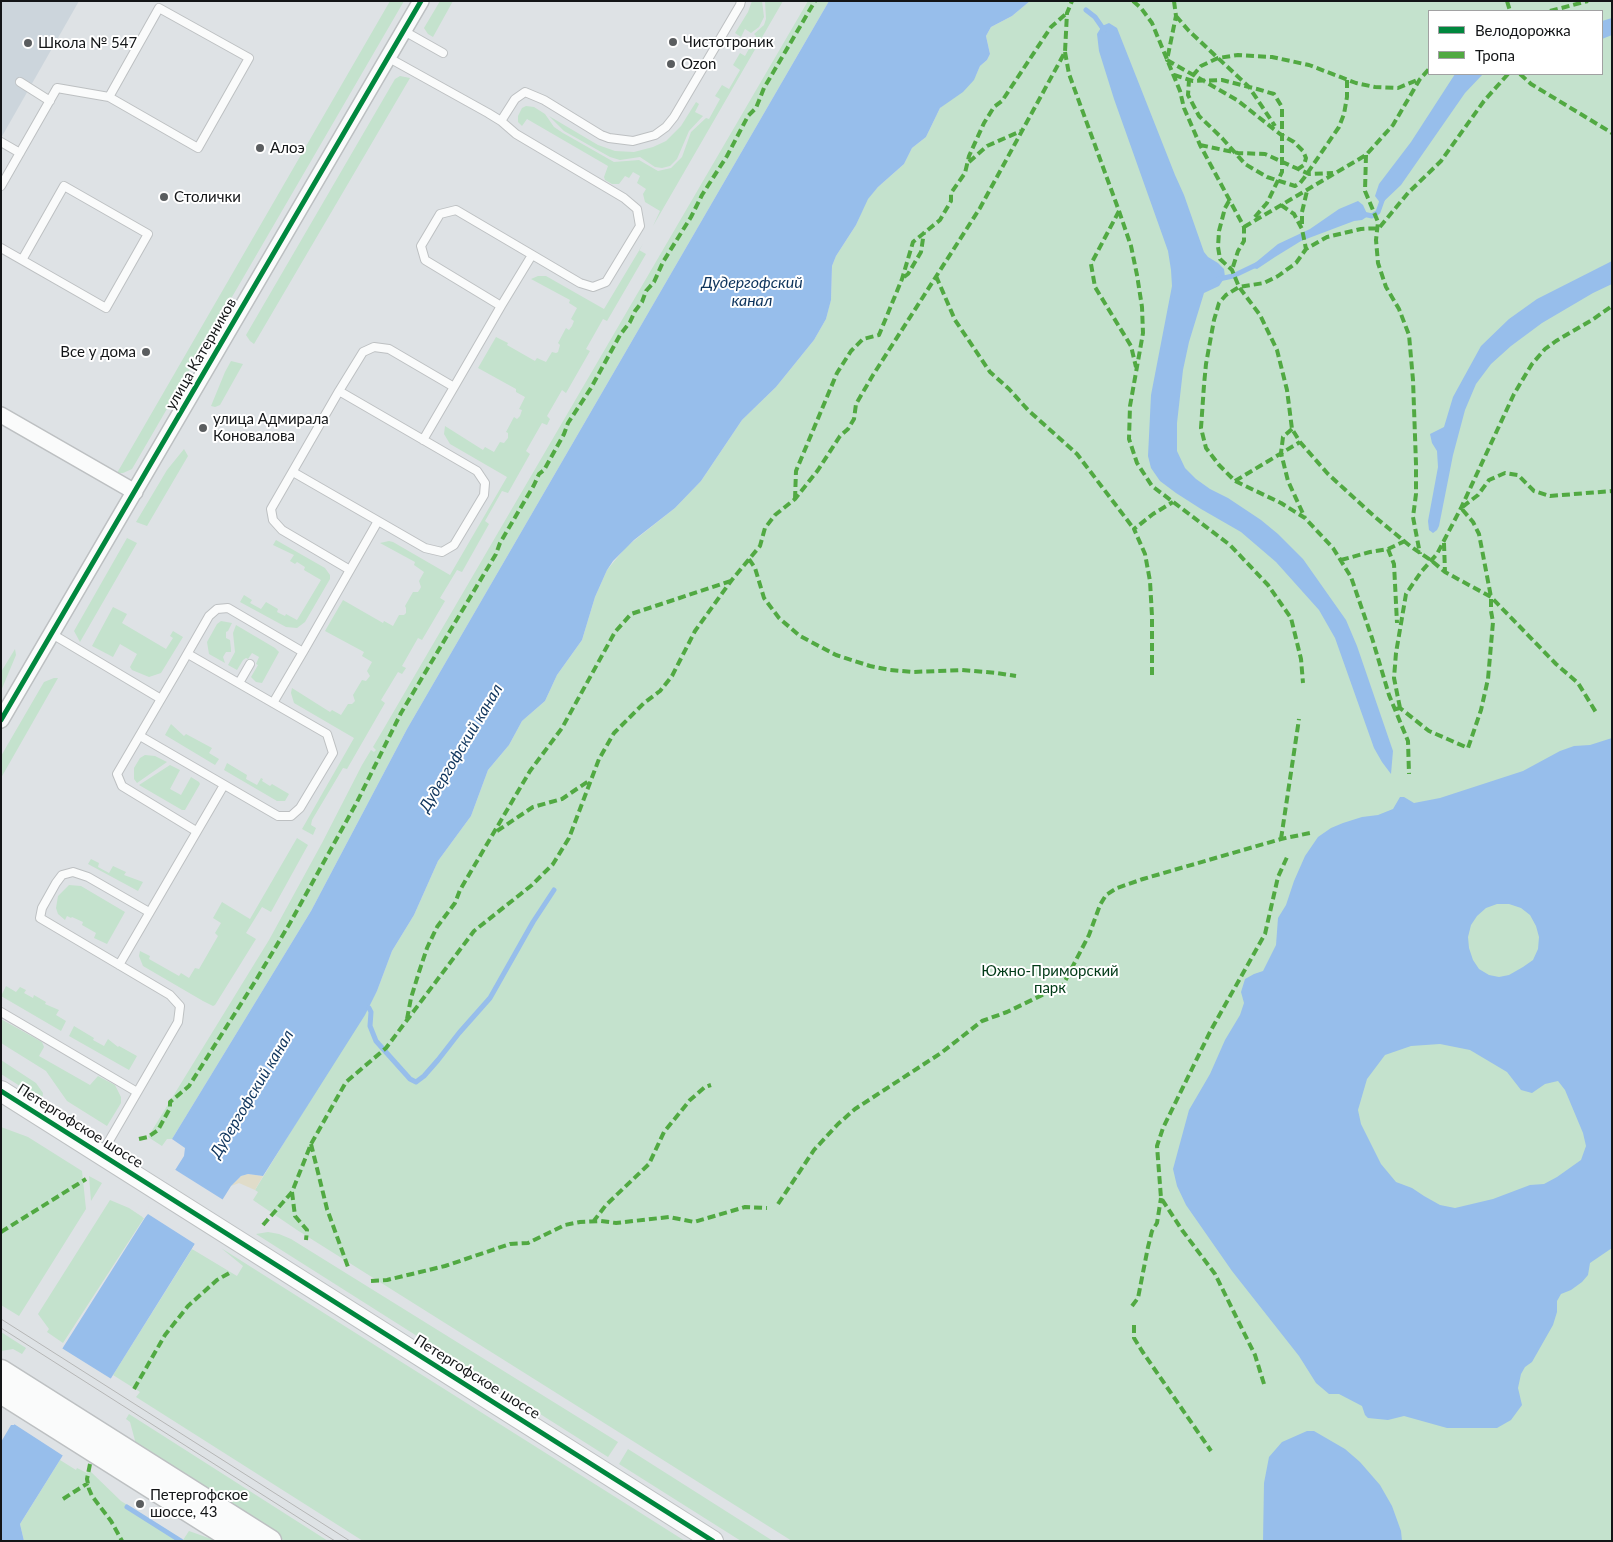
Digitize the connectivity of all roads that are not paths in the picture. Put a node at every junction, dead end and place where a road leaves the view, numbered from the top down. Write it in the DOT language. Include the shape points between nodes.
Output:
graph roads {
  1 [pos="422,1"];
  2 [pos="741,1"];
  3 [pos="404,31"];
  4 [pos="443,53"];
  5 [pos="388,58"];
  6 [pos="20,82"];
  7 [pos="109,97"];
  8 [pos="50,101"];
  9 [pos="501,122"];
  10 [pos="1,142"];
  11 [pos="20,153"];
  12 [pos="1,186"];
  13 [pos="1,248"];
  14 [pos="532,255"];
  15 [pos="22,260"];
  16 [pos="502,306"];
  17 [pos="454,387"];
  18 [pos="339,391"];
  19 [pos="1,415"];
  20 [pos="424,440"];
  21 [pos="293,472"];
  22 [pos="135,492"];
  23 [pos="378,521"];
  24 [pos="350,570"];
  25 [pos="52,634"];
  26 [pos="303,652"];
  27 [pos="188,654"];
  28 [pos="250,664"];
  29 [pos="239,684"];
  30 [pos="161,699"];
  31 [pos="273,703"];
  32 [pos="1,720"];
  33 [pos="140,736"];
  34 [pos="224,784"];
  35 [pos="196,832"];
  36 [pos="149,912"];
  37 [pos="120,965"];
  38 [pos="1,1012"];
  39 [pos="1,1091"];
  40 [pos="137,1092"];
  41 [pos="101,1155"];
  42 [pos="6,1384"];
  43 [pos="95,1441"];
  44 [pos="237,1541"];
  45 [pos="270,1541"];
  46 [pos="713,1541"];
  1 -- 3 [label="street, улица Катерников"];
  2 -- 9 [label="lane" via="674,117 655,135 633,141 609,138 525,92 515,99"];
  3 -- 4 [label="lane"];
  3 -- 5 [label="street, улица Катерников"];
  5 -- 9 [label="lane"];
  5 -- 22 [label="street, улица Катерников"];
  6 -- 8 [label="lane"];
  7 -- 7 [label="lane" via="198,148 249,58 159,8"];
  7 -- 8 [label="lane" via="57,88"];
  8 -- 11 [label="lane"];
  9 -- 14 [label="lane" via="637,209 640,226 606,282 593,287 580,283"];
  10 -- 11 [label="lane"];
  11 -- 12 [label="lane"];
  13 -- 15 [label="lane"];
  14 -- 16 [label="lane"];
  14 -- 16 [label="lane" via="456,210 440,214 421,246 425,260"];
  15 -- 15 [label="lane" via="106,308 148,234 64,186"];
  16 -- 17 [label="lane"];
  17 -- 18 [label="lane" via="389,349 374,347 363,352"];
  17 -- 20 [label="lane"];
  18 -- 20 [label="lane"];
  18 -- 21 [label="lane"];
  19 -- 22 [label="street"];
  20 -- 23 [label="lane" via="477,471 485,483 484,494 454,545 442,552 425,548"];
  21 -- 23 [label="lane"];
  21 -- 24 [label="lane" via="272,509 273,520 282,530"];
  22 -- 25 [label="street, улица Катерников"];
  23 -- 24 [label="lane"];
  24 -- 26 [label="lane"];
  25 -- 30 [label="lane"];
  25 -- 32 [label="street, улица Катерников"];
  26 -- 27 [label="lane" via="228,608 217,609 210,616"];
  26 -- 31 [label="lane"];
  27 -- 29 [label="lane"];
  27 -- 30 [label="lane"];
  28 -- 29 [label="lane"];
  29 -- 31 [label="lane"];
  30 -- 33 [label="lane"];
  31 -- 34 [label="lane" via="327,734 333,753 314,785 291,816 278,816"];
  33 -- 34 [label="lane"];
  33 -- 35 [label="lane" via="117,774 122,786"];
  34 -- 35 [label="lane"];
  35 -- 36 [label="lane"];
  36 -- 37 [label="lane"];
  36 -- 37 [label="lane" via="88,877 73,872 62,875 42,908 40,918"];
  37 -- 40 [label="lane" via="170,995 180,1006 178,1022"];
  38 -- 40 [label="lane"];
  39 -- 41 [label="street, Петергофское шоссе"];
  40 -- 41 [label="lane"];
  41 -- 46 [label="street, Петергофское шоссе"];
  42 -- 43 [label="main road"];
  43 -- 44 [label="main road"];
  43 -- 45 [label="main road"];
}
